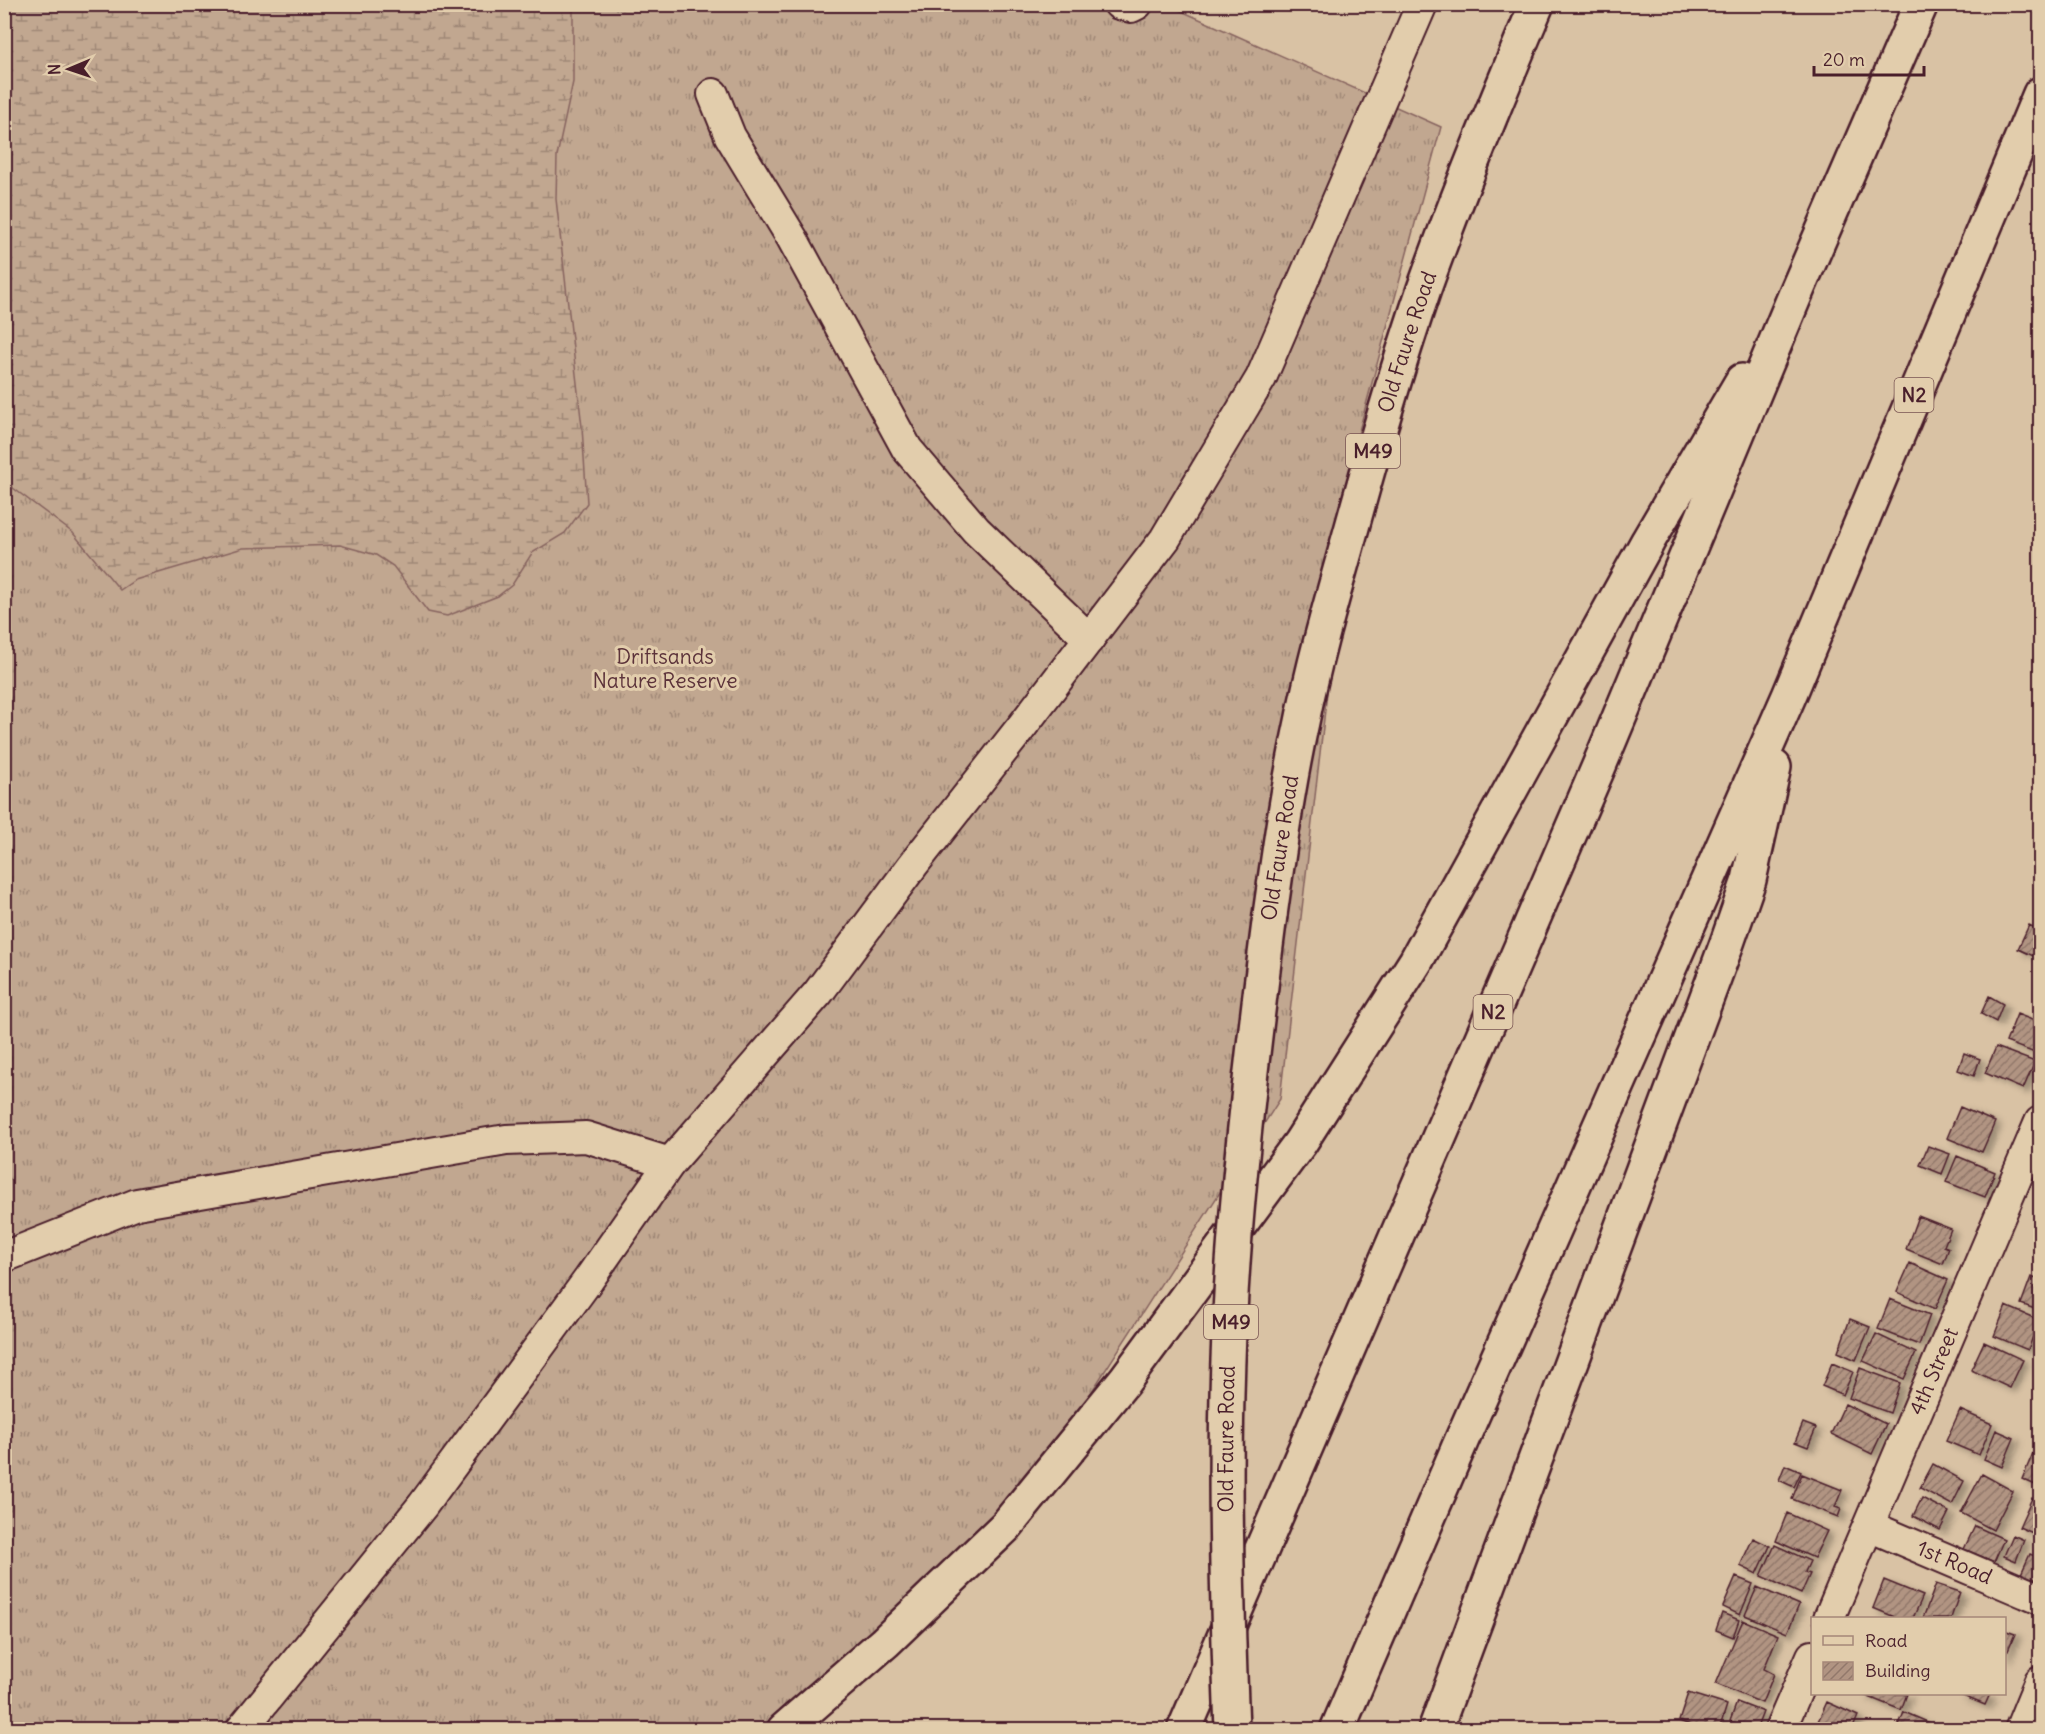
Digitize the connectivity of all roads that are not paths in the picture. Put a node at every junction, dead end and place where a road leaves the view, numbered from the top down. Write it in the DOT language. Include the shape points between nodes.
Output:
graph roads {
  1 [pos="1119,4"];
  2 [pos="1137,4"];
  3 [pos="1422,4"];
  4 [pos="1537,4"];
  5 [pos="1922,4"];
  6 [pos="713,94"];
  7 [pos="2040,94"];
  8 [pos="1796,292"];
  9 [pos="1089,639"];
  10 [pos="1789,696"];
  11 [pos="2040,1122"];
  12 [pos="670,1163"];
  13 [pos="4,1257"];
  14 [pos="1869,1526"];
  15 [pos="2040,1599"];
  16 [pos="1829,1617"];
  17 [pos="1811,1658"];
  18 [pos="2040,1681"];
  19 [pos="241,1730"];
  20 [pos="784,1730"];
  21 [pos="1184,1730"];
  22 [pos="1233,1730"];
  23 [pos="1337,1730"];
  24 [pos="1435,1730"];
  25 [pos="1780,1730"];
  26 [pos="2019,1730"];
  1 -- 2 [label="street"];
  3 -- 9 [label="street" via="1261,378 1165,539"];
  4 -- 22 [label="main road, Old Faure Road / M49, bridge" via="1484,129 1400,363 1319,648 1288,793 1250,1078 1233,1264 1226,1440"];
  5 -- 8 [label="main road, N2"];
  6 -- 9 [label="street" via="730,135 792,238 907,449 976,530"];
  7 -- 10 [label="main road, N2"];
  8 -- 20 [label="main road" via="1659,521 1416,961 1300,1143 1125,1380 1006,1526 885,1642"];
  8 -- 21 [label="main road, N2" via="1599,766"];
  9 -- 12 [label="street" via="818,993"];
  10 -- 23 [label="main road, N2"];
  10 -- 24 [label="main road" via="1749,880 1731,933"];
  11 -- 14 [label="street, 4th Street"];
  12 -- 13 [label="street" via="586,1137 506,1140 137,1204"];
  12 -- 19 [label="street" via="423,1505"];
  14 -- 15 [label="street, 1st Road"];
  14 -- 16 [label="street, 4th Street"];
  17 -- 25 [label="street"];
  18 -- 26 [label="street"];
}
